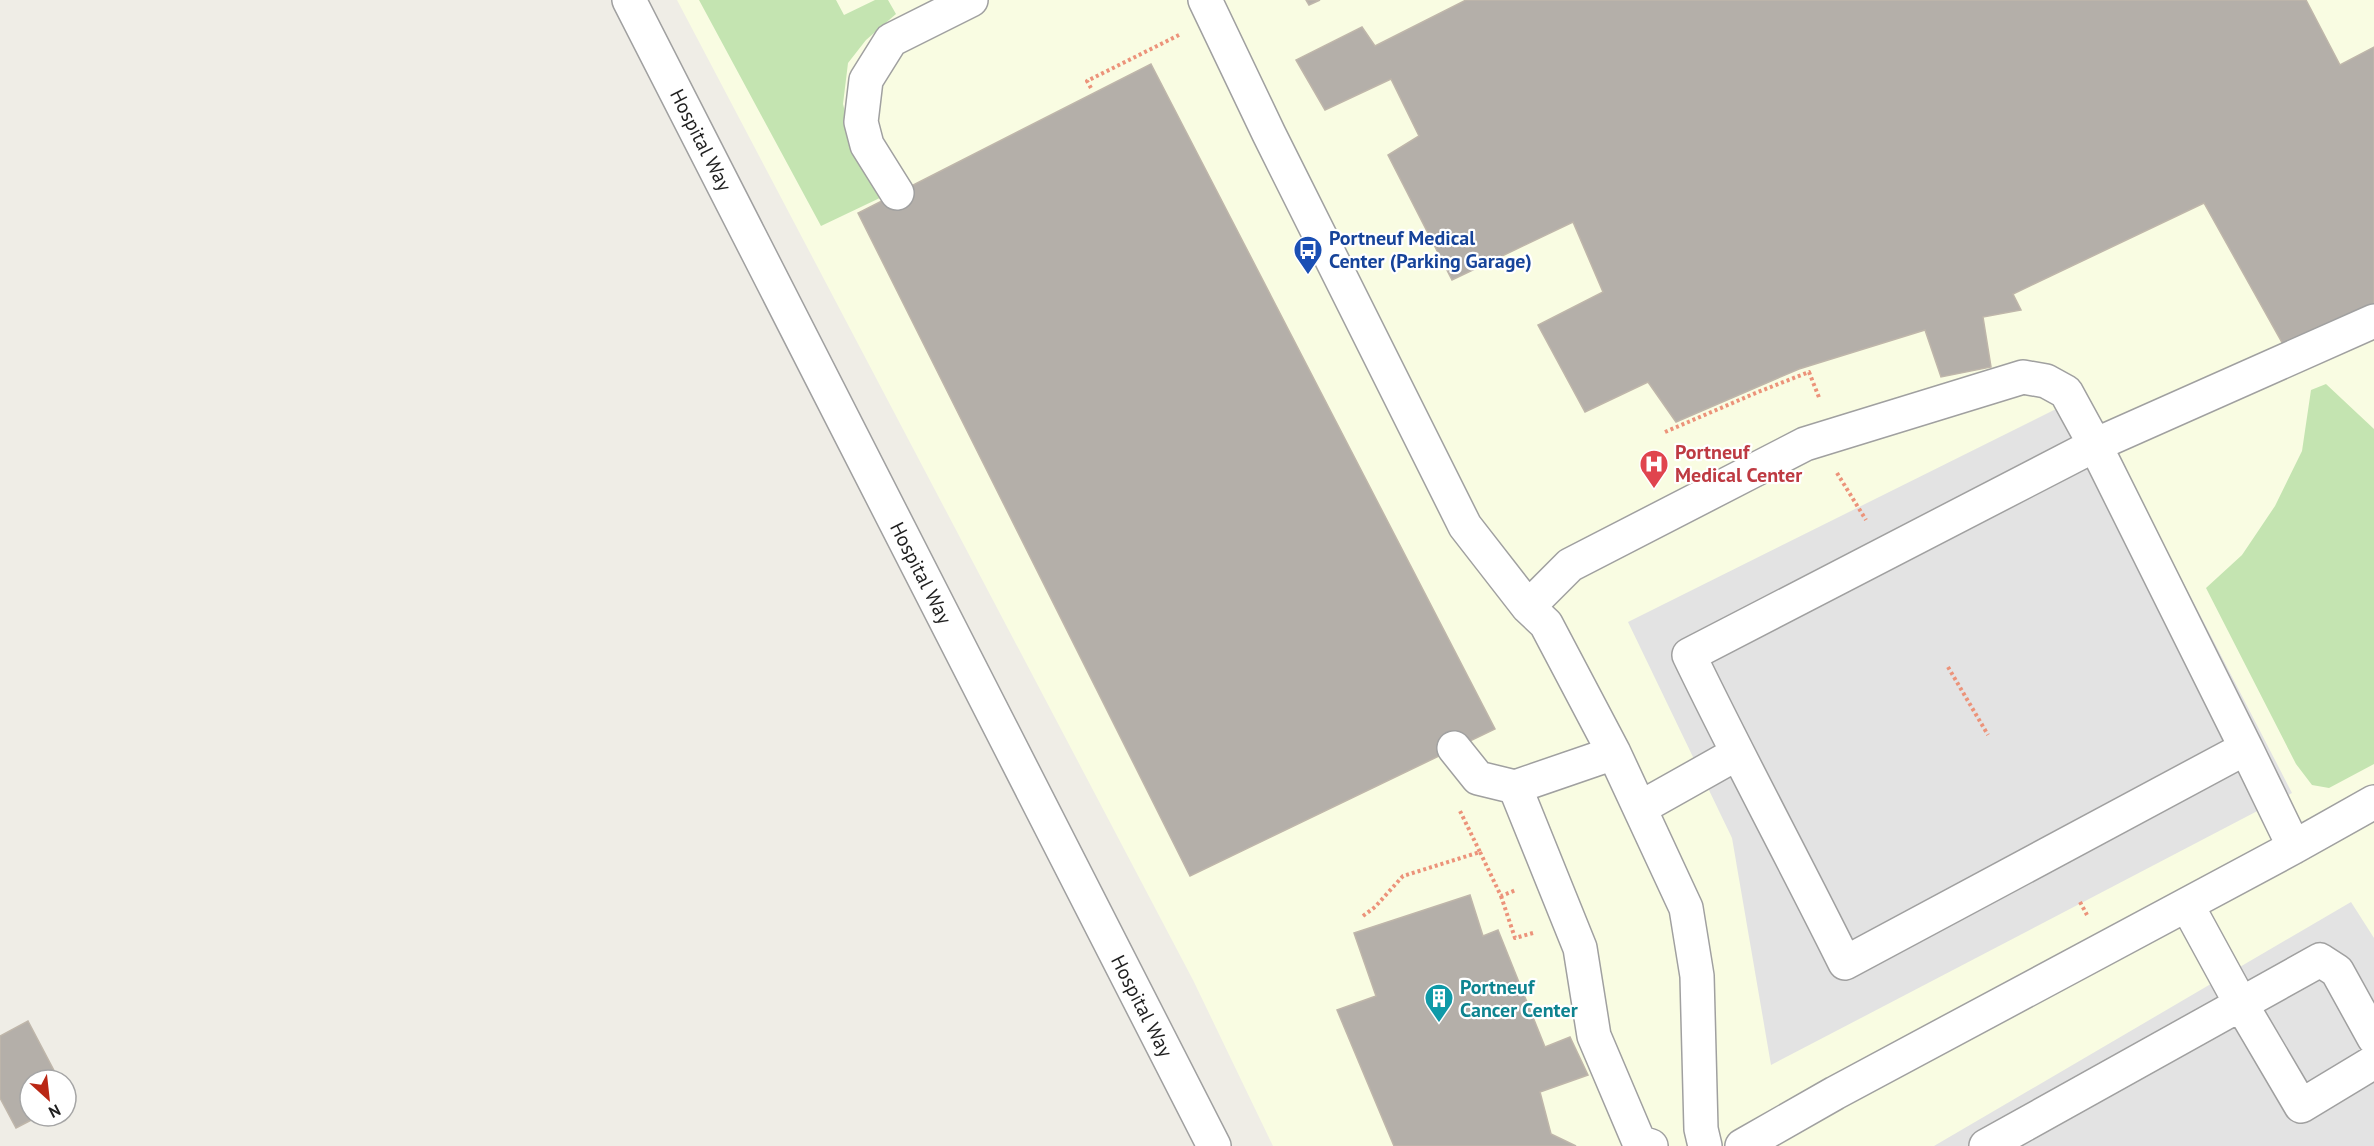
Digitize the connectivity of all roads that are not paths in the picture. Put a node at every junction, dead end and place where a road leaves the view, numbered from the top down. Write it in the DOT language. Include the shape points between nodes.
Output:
graph roads {
  1 [pos="629,0"];
  2 [pos="971,0"];
  3 [pos="1205,0"];
  4 [pos="897,193"];
  5 [pos="2374,321"];
  6 [pos="2095,445"];
  7 [pos="1528,607"];
  8 [pos="1454,748"];
  9 [pos="2246,748"];
  10 [pos="1614,753"];
  11 [pos="1736,754"];
  12 [pos="1515,787"];
  13 [pos="2374,802"];
  14 [pos="1640,808"];
  15 [pos="2294,847"];
  16 [pos="2187,905"];
  17 [pos="2241,1004"];
  18 [pos="2374,1038"];
  19 [pos="2374,1062"];
  20 [pos="1214,1146"];
  21 [pos="1651,1146"];
  22 [pos="1705,1146"];
  23 [pos="1742,1146"];
  24 [pos="1986,1146"];
  1 -- 20 [label="street, Hospital Way"];
  2 -- 4 [label="street" via="891,40 866,80 861,122 867,145"];
  3 -- 7 [label="street" via="1465,526"];
  5 -- 6 [label="street"];
  6 -- 7 [label="street" via="2066,392 2046,381 2024,377 1804,444 1570,565"];
  6 -- 9 [label="street"];
  6 -- 11 [label="street" via="1689,655"];
  7 -- 10 [label="street" via="1546,624"];
  8 -- 12 [label="street" via="1478,778"];
  9 -- 11 [label="street" via="1845,963"];
  9 -- 15 [label="street"];
  10 -- 12 [label="street"];
  10 -- 14 [label="street"];
  11 -- 14 [label="street"];
  12 -- 21 [label="street" via="1580,948 1594,1036 1639,1142"];
  13 -- 15 [label="street"];
  14 -- 22 [label="street" via="1686,908 1697,976 1701,1130"];
  15 -- 16 [label="street"];
  16 -- 17 [label="street"];
  16 -- 23 [label="street"];
  17 -- 18 [label="street" via="2320,960 2337,971"];
  17 -- 19 [label="street" via="2301,1106"];
  17 -- 24 [label="street"];
}
